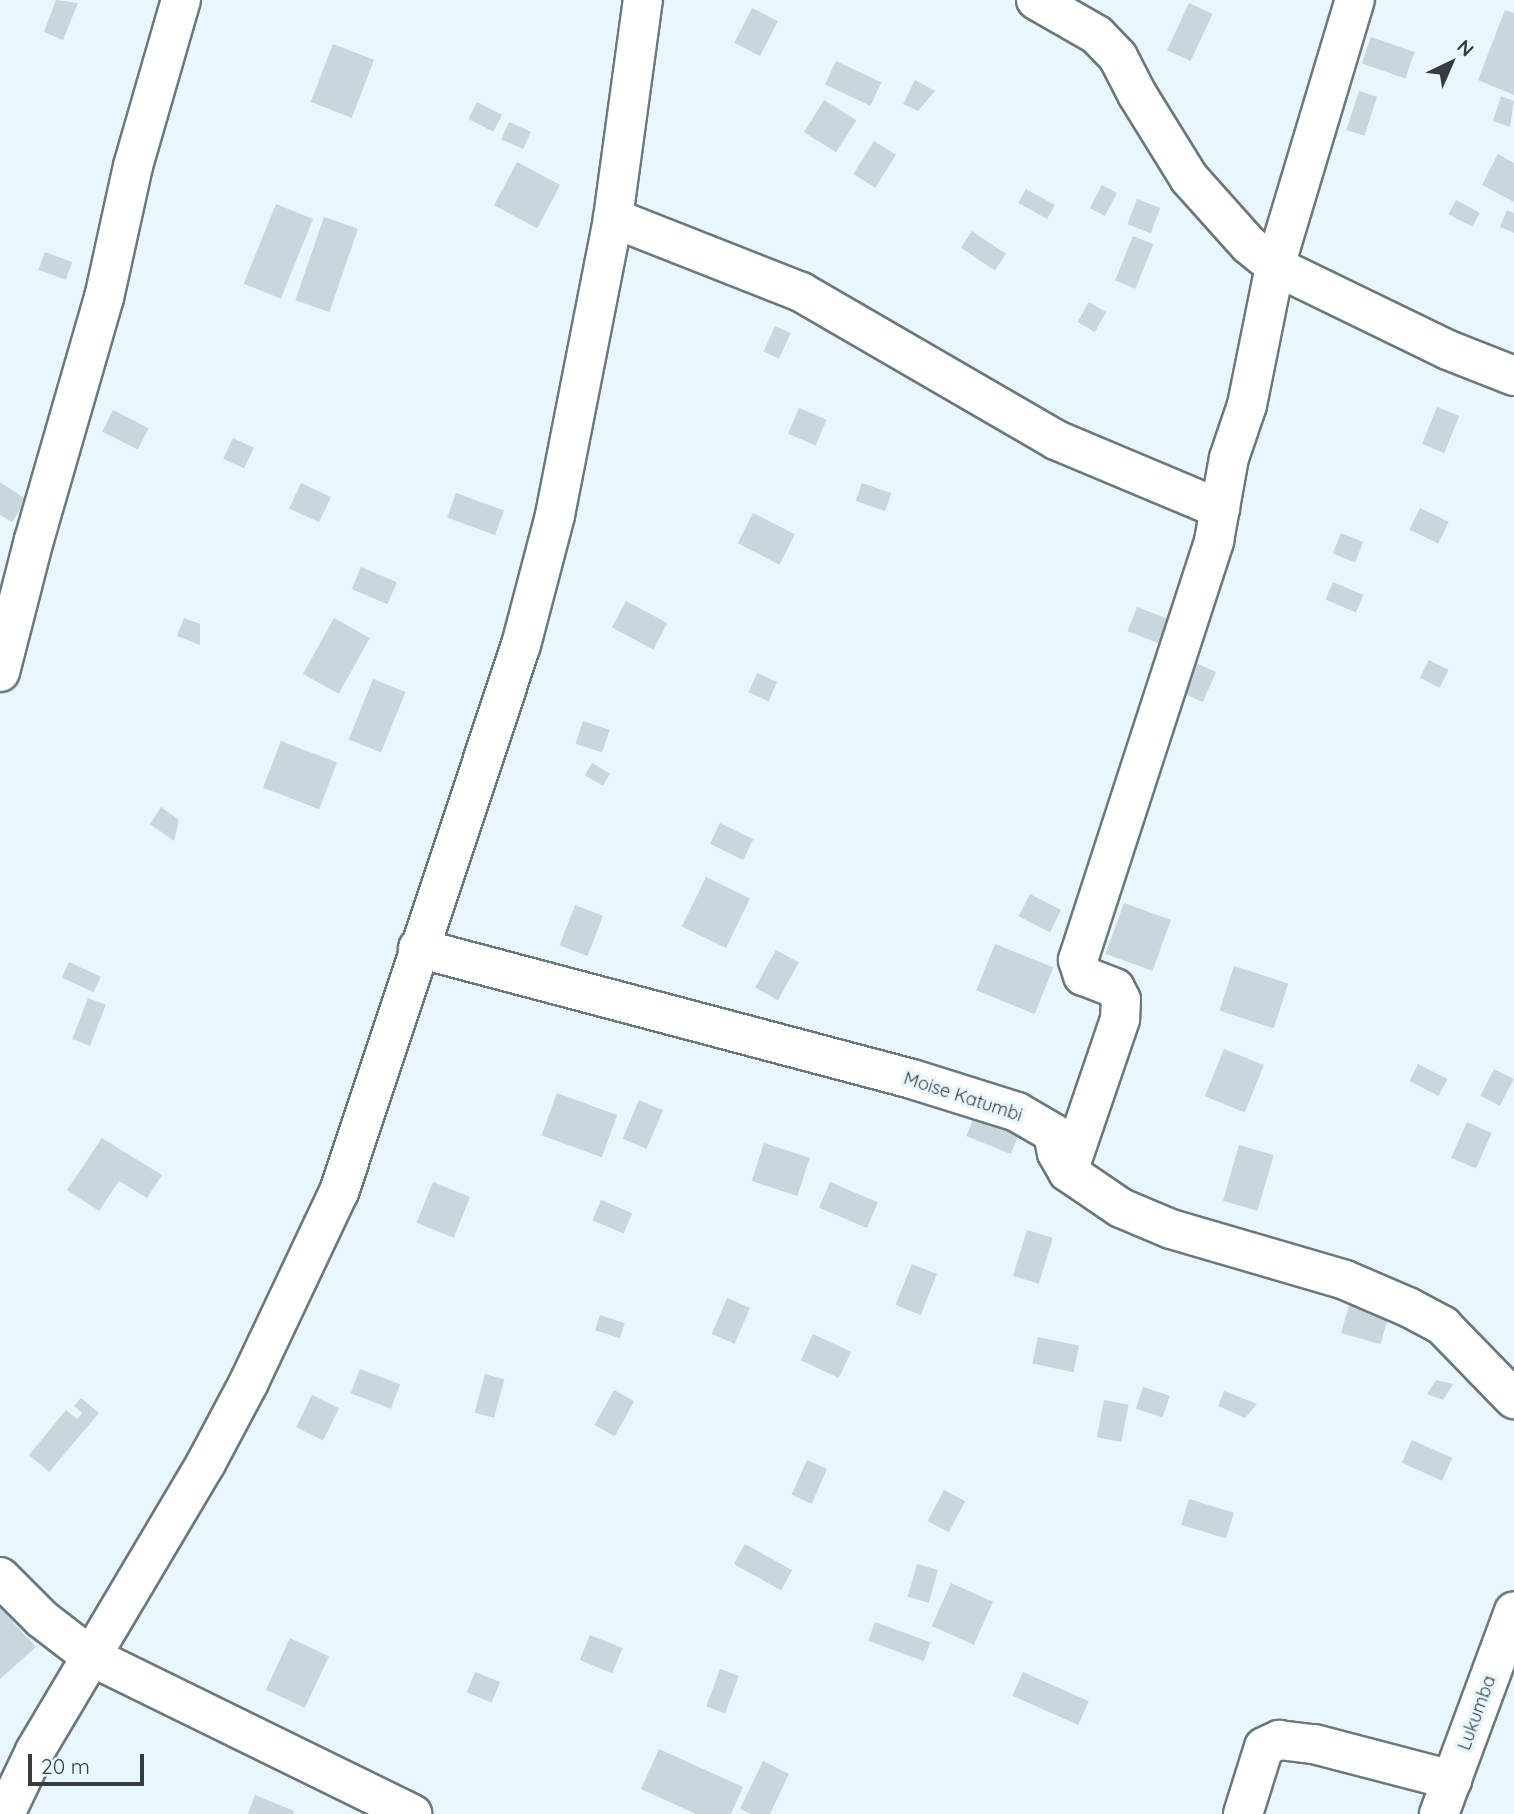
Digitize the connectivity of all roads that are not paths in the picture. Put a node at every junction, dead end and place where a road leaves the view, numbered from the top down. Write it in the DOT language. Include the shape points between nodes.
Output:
graph roads {
  1 [pos="181,0"];
  2 [pos="643,0"];
  3 [pos="1036,0"];
  4 [pos="1355,0"];
  5 [pos="613,218"];
  6 [pos="1275,266"];
  7 [pos="1514,376"];
  8 [pos="1220,509"];
  9 [pos="0,672"];
  10 [pos="418,948"];
  11 [pos="1068,1172"];
  12 [pos="1514,1399"];
  13 [pos="0,1577"];
  14 [pos="1514,1611"];
  15 [pos="90,1656"];
  16 [pos="1446,1797"];
  17 [pos="5,1814"];
  18 [pos="412,1814"];
  19 [pos="1243,1814"];
  1 -- 9 [label="street" via="132,166 104,298"];
  2 -- 5 [label="street"];
  3 -- 6 [label="street" via="1097,35 1118,57 1189,178 1249,245"];
  4 -- 6 [label="street"];
  5 -- 8 [label="street" via="801,292 1056,440"];
  5 -- 10 [label="street" via="555,515 521,645"];
  6 -- 7 [label="street" via="1448,350"];
  6 -- 8 [label="street"];
  8 -- 11 [label="street" via="1214,541 1078,960 1083,976 1115,988 1121,1000 1120,1019"];
  10 -- 11 [label="street, Moise Katumbi" via="986,1101 1017,1112 1052,1133"];
  10 -- 15 [label="street" via="339,1192 294,1290 152,1560"];
  11 -- 12 [label="street" via="1121,1208 1171,1228 1345,1280 1408,1307 1443,1326"];
  13 -- 15 [label="street" via="42,1619"];
  14 -- 16 [label="street, Lukumba"];
  15 -- 17 [label="street"];
  15 -- 18 [label="street"];
  16 -- 19 [label="street" via="1314,1744 1279,1740 1264,1747"];
}
